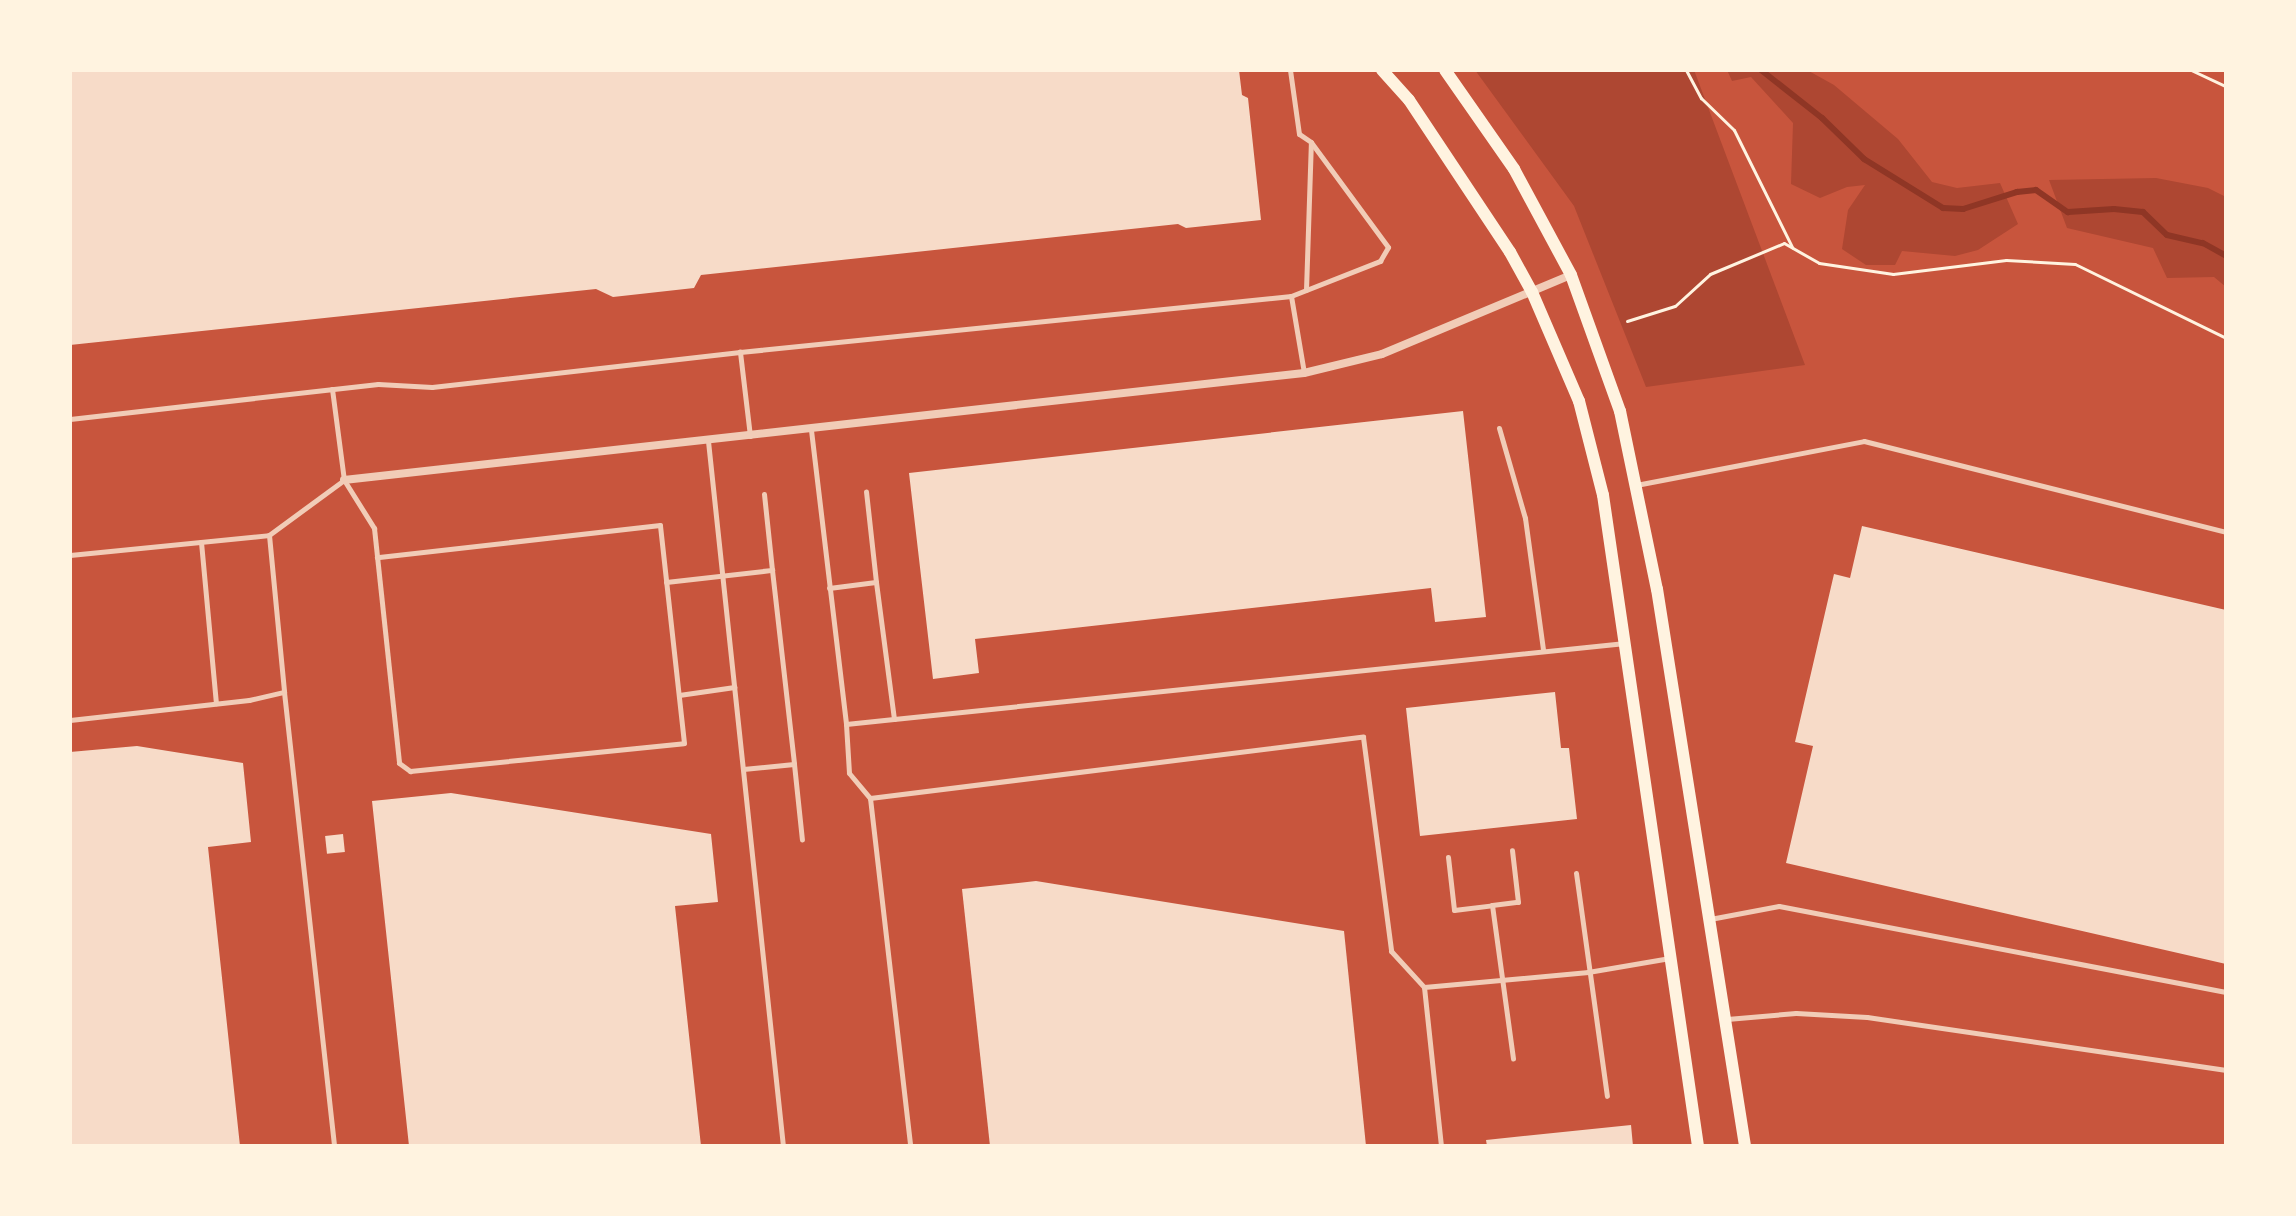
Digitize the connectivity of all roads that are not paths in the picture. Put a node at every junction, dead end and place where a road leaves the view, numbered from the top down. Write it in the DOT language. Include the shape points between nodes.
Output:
graph roads {
  1 [pos="1290,70"];
  2 [pos="1382,70"];
  3 [pos="1445,70"];
  4 [pos="1311,142"];
  5 [pos="1571,275"];
  6 [pos="1306,290"];
  7 [pos="1532,292"];
  8 [pos="1291,296"];
  9 [pos="740,352"];
  10 [pos="1304,373"];
  11 [pos="332,389"];
  12 [pos="70,419"];
  13 [pos="1499,428"];
  14 [pos="811,430"];
  15 [pos="750,437"];
  16 [pos="708,441"];
  17 [pos="344,480"];
  18 [pos="1636,485"];
  19 [pos="866,492"];
  20 [pos="764,494"];
  21 [pos="2226,532"];
  22 [pos="269,535"];
  23 [pos="201,542"];
  24 [pos="70,555"];
  25 [pos="377,557"];
  26 [pos="772,570"];
  27 [pos="722,575"];
  28 [pos="666,582"];
  29 [pos="876,582"];
  30 [pos="829,588"];
  31 [pos="1626,643"];
  32 [pos="1543,650"];
  33 [pos="734,687"];
  34 [pos="284,692"];
  35 [pos="679,695"];
  36 [pos="216,703"];
  37 [pos="894,719"];
  38 [pos="70,720"];
  39 [pos="846,724"];
  40 [pos="794,764"];
  41 [pos="743,769"];
  42 [pos="870,798"];
  43 [pos="802,840"];
  44 [pos="1512,850"];
  45 [pos="1448,857"];
  46 [pos="1576,873"];
  47 [pos="1492,905"];
  48 [pos="1710,919"];
  49 [pos="1670,958"];
  50 [pos="1588,972"];
  51 [pos="1502,980"];
  52 [pos="1424,987"];
  53 [pos="2226,992"];
  54 [pos="1726,1020"];
  55 [pos="1513,1059"];
  56 [pos="2226,1070"];
  57 [pos="1607,1096"];
  58 [pos="334,1146"];
  59 [pos="783,1146"];
  60 [pos="910,1146"];
  61 [pos="1441,1146"];
  62 [pos="1698,1146"];
  63 [pos="1745,1146"];
  1 -- 4 [label="lane" via="1299,134"];
  2 -- 7 [label="main road" via="1474,193"];
  3 -- 5 [label="main road" via="1514,169"];
  4 -- 6 [label="lane"];
  4 -- 6 [label="lane" via="1388,247 1380,261"];
  5 -- 7 [label="street"];
  5 -- 18 [label="main road" via="1620,411"];
  6 -- 8 [label="lane"];
  7 -- 10 [label="street" via="1382,354"];
  7 -- 31 [label="main road" via="1579,401 1603,495"];
  8 -- 9 [label="lane"];
  8 -- 10 [label="lane"];
  9 -- 11 [label="lane" via="432,387 378,384"];
  9 -- 15 [label="lane"];
  10 -- 14 [label="street"];
  11 -- 12 [label="lane"];
  11 -- 17 [label="lane"];
  13 -- 32 [label="lane" via="1525,518"];
  14 -- 15 [label="street"];
  14 -- 30 [label="lane"];
  15 -- 16 [label="street"];
  16 -- 17 [label="street"];
  16 -- 27 [label="lane"];
  17 -- 22 [label="lane"];
  17 -- 25 [label="lane" via="374,528"];
  18 -- 21 [label="lane" via="1864,441"];
  18 -- 48 [label="main road"];
  19 -- 29 [label="lane"];
  20 -- 26 [label="lane"];
  22 -- 23 [label="lane"];
  22 -- 34 [label="lane"];
  23 -- 24 [label="lane"];
  23 -- 36 [label="lane"];
  25 -- 28 [label="lane" via="660,525"];
  25 -- 35 [label="lane" via="399,763 410,771 684,743"];
  26 -- 27 [label="lane"];
  26 -- 40 [label="lane"];
  27 -- 28 [label="lane"];
  27 -- 33 [label="lane"];
  28 -- 35 [label="lane"];
  29 -- 30 [label="lane"];
  29 -- 37 [label="lane"];
  30 -- 39 [label="lane"];
  31 -- 32 [label="lane"];
  31 -- 49 [label="main road"];
  32 -- 37 [label="lane"];
  33 -- 35 [label="lane"];
  33 -- 41 [label="lane"];
  34 -- 36 [label="lane"];
  34 -- 58 [label="lane"];
  36 -- 38 [label="lane"];
  37 -- 39 [label="lane"];
  39 -- 42 [label="lane" via="849,773"];
  40 -- 41 [label="lane"];
  40 -- 43 [label="lane"];
  41 -- 59 [label="lane"];
  42 -- 52 [label="lane" via="1363,737 1391,951"];
  42 -- 60 [label="lane"];
  44 -- 47 [label="lane" via="1518,902"];
  45 -- 47 [label="lane" via="1454,910"];
  46 -- 50 [label="lane"];
  47 -- 51 [label="lane"];
  48 -- 53 [label="lane" via="1779,906"];
  48 -- 54 [label="main road"];
  49 -- 50 [label="lane"];
  49 -- 62 [label="main road"];
  50 -- 51 [label="lane"];
  50 -- 57 [label="lane"];
  51 -- 52 [label="lane"];
  51 -- 55 [label="lane"];
  52 -- 61 [label="lane"];
  54 -- 56 [label="lane" via="1796,1013 1867,1017"];
  54 -- 63 [label="main road"];
}
